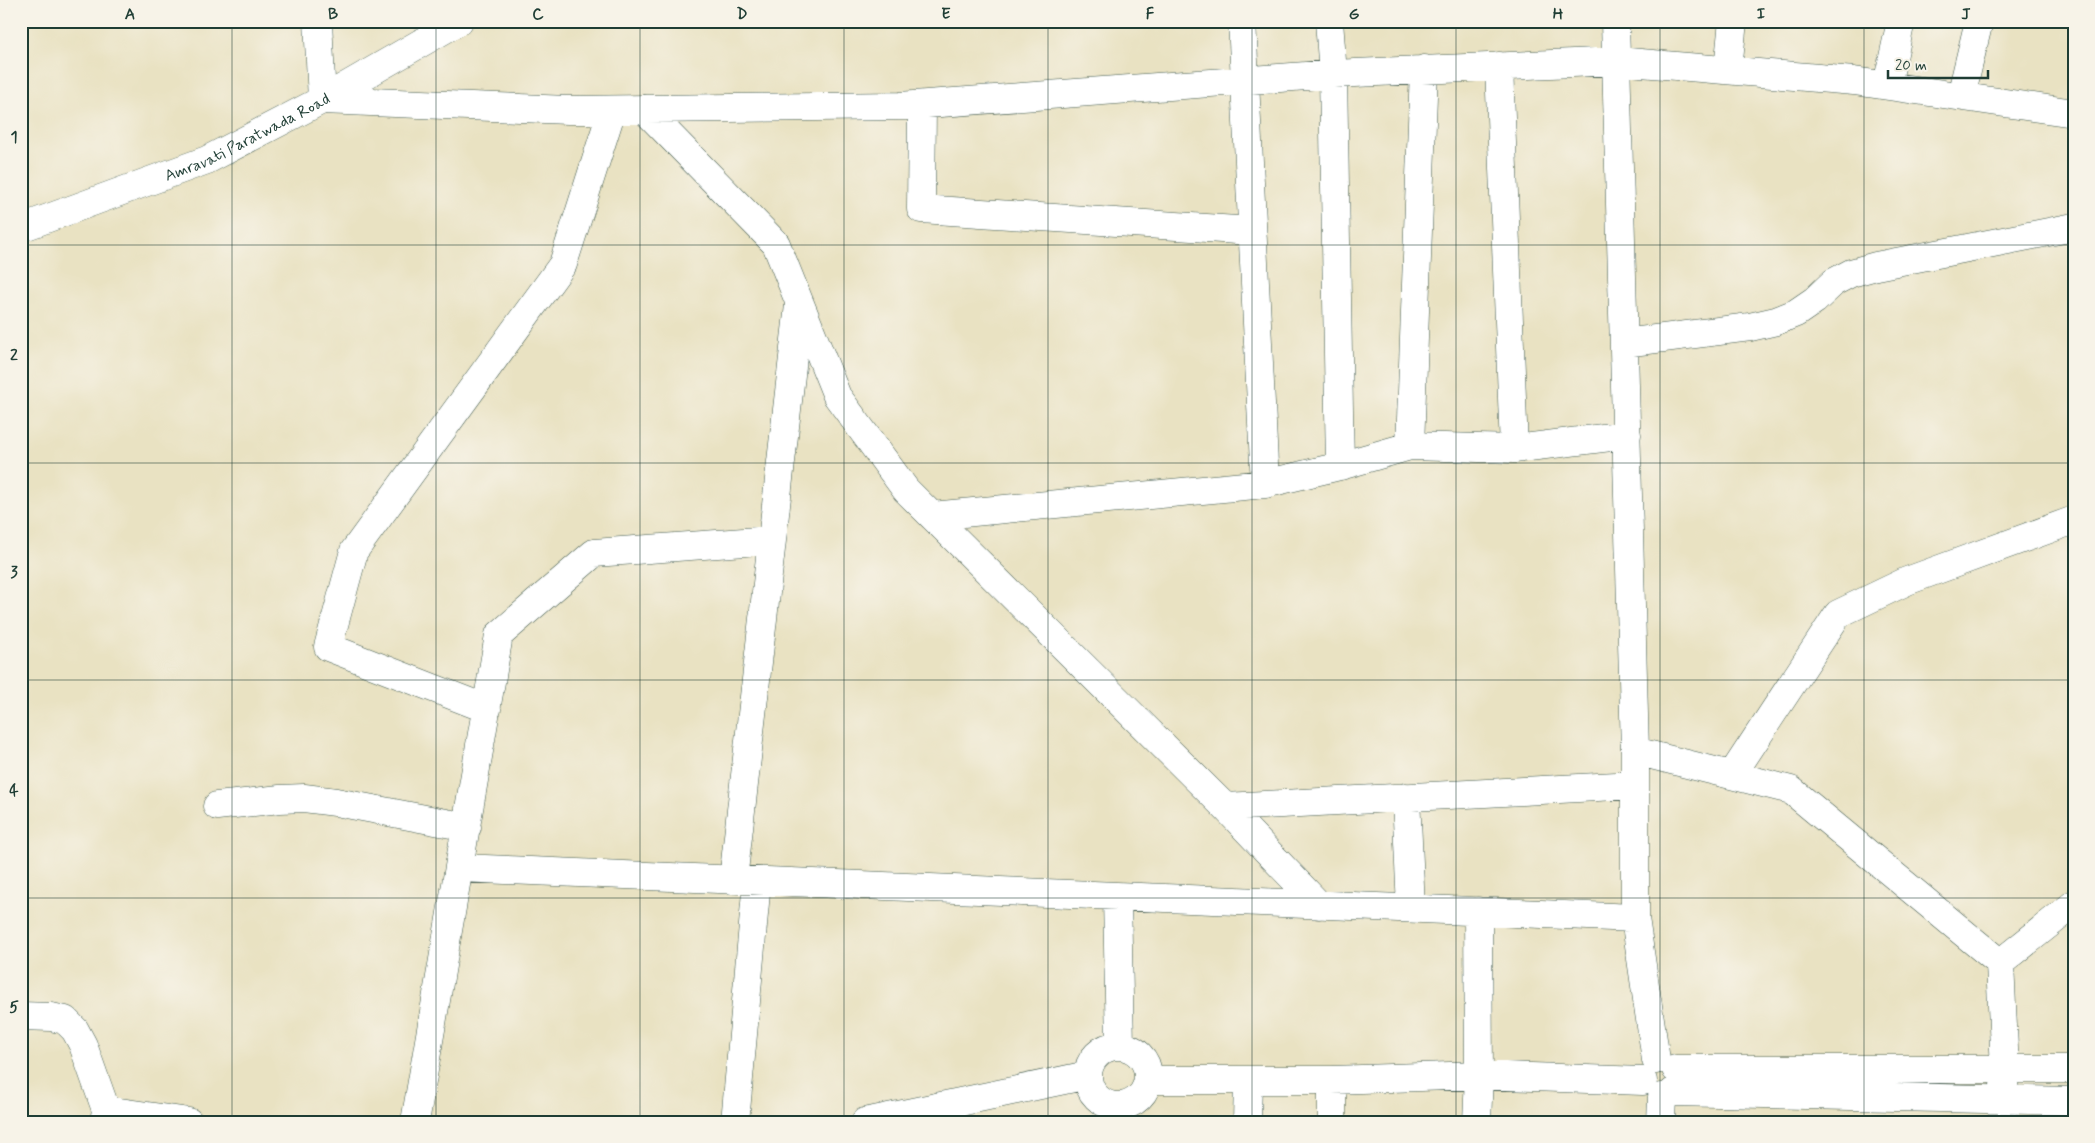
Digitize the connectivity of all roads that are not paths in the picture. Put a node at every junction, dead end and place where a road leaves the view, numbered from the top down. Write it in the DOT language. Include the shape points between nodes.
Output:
graph roads {
  1 [pos="318,21"];
  2 [pos="460,21"];
  3 [pos="1242,21"];
  4 [pos="1329,21"];
  5 [pos="1615,21"];
  6 [pos="1733,21"];
  7 [pos="1901,21"];
  8 [pos="1979,21"];
  9 [pos="1617,61"];
  10 [pos="1499,66"];
  11 [pos="1424,69"];
  12 [pos="1728,70"];
  13 [pos="1333,74"];
  14 [pos="1243,80"];
  15 [pos="1887,85"];
  16 [pos="1961,96"];
  17 [pos="322,100"];
  18 [pos="922,105"];
  19 [pos="644,109"];
  20 [pos="612,110"];
  21 [pos="2074,113"];
  22 [pos="2074,227"];
  23 [pos="21,228"];
  24 [pos="1252,231"];
  25 [pos="799,301"];
  26 [pos="1624,343"];
  27 [pos="1627,435"];
  28 [pos="1410,446"];
  29 [pos="1514,449"];
  30 [pos="1340,466"];
  31 [pos="1265,484"];
  32 [pos="932,516"];
  33 [pos="2074,520"];
  34 [pos="772,540"];
  35 [pos="487,709"];
  36 [pos="1635,752"];
  37 [pos="1732,775"];
  38 [pos="1635,785"];
  39 [pos="1406,797"];
  40 [pos="216,806"];
  41 [pos="1225,807"];
  42 [pos="467,827"];
  43 [pos="460,868"];
  44 [pos="745,881"];
  45 [pos="1117,896"];
  46 [pos="2074,904"];
  47 [pos="1319,905"];
  48 [pos="1411,908"];
  49 [pos="1478,911"];
  50 [pos="1635,918"];
  51 [pos="2000,963"];
  52 [pos="21,1016"];
  53 [pos="1120,1046"];
  54 [pos="2074,1069"];
  55 [pos="2005,1070"];
  56 [pos="1088,1075"];
  57 [pos="1479,1075"];
  58 [pos="1148,1080"];
  59 [pos="1248,1080"];
  60 [pos="1332,1080"];
  61 [pos="1662,1087"];
  62 [pos="2074,1101"];
  63 [pos="2002,1111"];
  64 [pos="1120,1114"];
  65 [pos="105,1116"];
  66 [pos="189,1122"];
  67 [pos="415,1122"];
  68 [pos="735,1122"];
  69 [pos="865,1122"];
  70 [pos="1247,1122"];
  71 [pos="1332,1122"];
  72 [pos="1476,1122"];
  1 -- 17 [label="street"];
  2 -- 17 [label="street, Amravati Paratwada Road"];
  3 -- 14 [label="street"];
  4 -- 13 [label="street"];
  5 -- 9 [label="street"];
  6 -- 12 [label="street"];
  7 -- 15 [label="street"];
  8 -- 16 [label="street"];
  9 -- 10 [label="street"];
  9 -- 12 [label="street"];
  9 -- 26 [label="street"];
  10 -- 11 [label="street"];
  10 -- 29 [label="street"];
  11 -- 13 [label="street"];
  11 -- 28 [label="street"];
  12 -- 15 [label="street"];
  13 -- 14 [label="street"];
  13 -- 30 [label="street"];
  14 -- 18 [label="street"];
  14 -- 24 [label="street"];
  15 -- 16 [label="street"];
  16 -- 21 [label="street"];
  17 -- 20 [label="street"];
  17 -- 23 [label="street, Amravati Paratwada Road" via="207,160"];
  18 -- 19 [label="street"];
  18 -- 24 [label="street" via="921,209"];
  19 -- 20 [label="street"];
  19 -- 25 [label="street" via="776,244"];
  20 -- 35 [label="street" via="563,264 354,551 328,647"];
  22 -- 26 [label="street" via="1851,273 1834,282 1796,313 1776,321"];
  24 -- 31 [label="street"];
  25 -- 32 [label="street" via="837,396 906,490"];
  25 -- 34 [label="street"];
  26 -- 27 [label="street"];
  27 -- 29 [label="street"];
  27 -- 36 [label="street"];
  28 -- 29 [label="street"];
  28 -- 30 [label="street"];
  30 -- 31 [label="street"];
  31 -- 32 [label="street"];
  32 -- 41 [label="street"];
  33 -- 37 [label="street" via="1907,581 1838,614"];
  34 -- 35 [label="street" via="594,553 499,635"];
  34 -- 44 [label="street"];
  35 -- 42 [label="street"];
  36 -- 37 [label="street"];
  36 -- 38 [label="street"];
  37 -- 51 [label="street" via="1791,790"];
  38 -- 39 [label="street"];
  38 -- 50 [label="street"];
  39 -- 41 [label="street"];
  39 -- 48 [label="street"];
  40 -- 42 [label="street" via="304,798"];
  41 -- 47 [label="street"];
  42 -- 43 [label="street"];
  43 -- 44 [label="street"];
  43 -- 67 [label="street"];
  44 -- 45 [label="street"];
  44 -- 68 [label="street"];
  45 -- 47 [label="street"];
  45 -- 53 [label="street"];
  46 -- 51 [label="street"];
  47 -- 48 [label="street"];
  48 -- 49 [label="street"];
  49 -- 50 [label="street"];
  49 -- 57 [label="street"];
  50 -- 61 [label="street"];
  51 -- 55 [label="street"];
  52 -- 65 [label="street" via="58,1018 75,1030 83,1045"];
  53 -- 56 [label="street" via="1094,1057"];
  53 -- 58 [label="street" via="1138,1052 1148,1070"];
  54 -- 55 [label="street"];
  55 -- 61 [label="street"];
  55 -- 63 [label="street"];
  56 -- 64 [label="street" via="1097,1097"];
  56 -- 69 [label="street"];
  57 -- 60 [label="street"];
  57 -- 61 [label="street"];
  57 -- 72 [label="street"];
  58 -- 59 [label="street"];
  58 -- 64 [label="street" via="1139,1098"];
  59 -- 60 [label="street"];
  59 -- 70 [label="street"];
  60 -- 71 [label="street"];
  61 -- 63 [label="street"];
  62 -- 63 [label="street"];
  65 -- 66 [label="street"];
}
